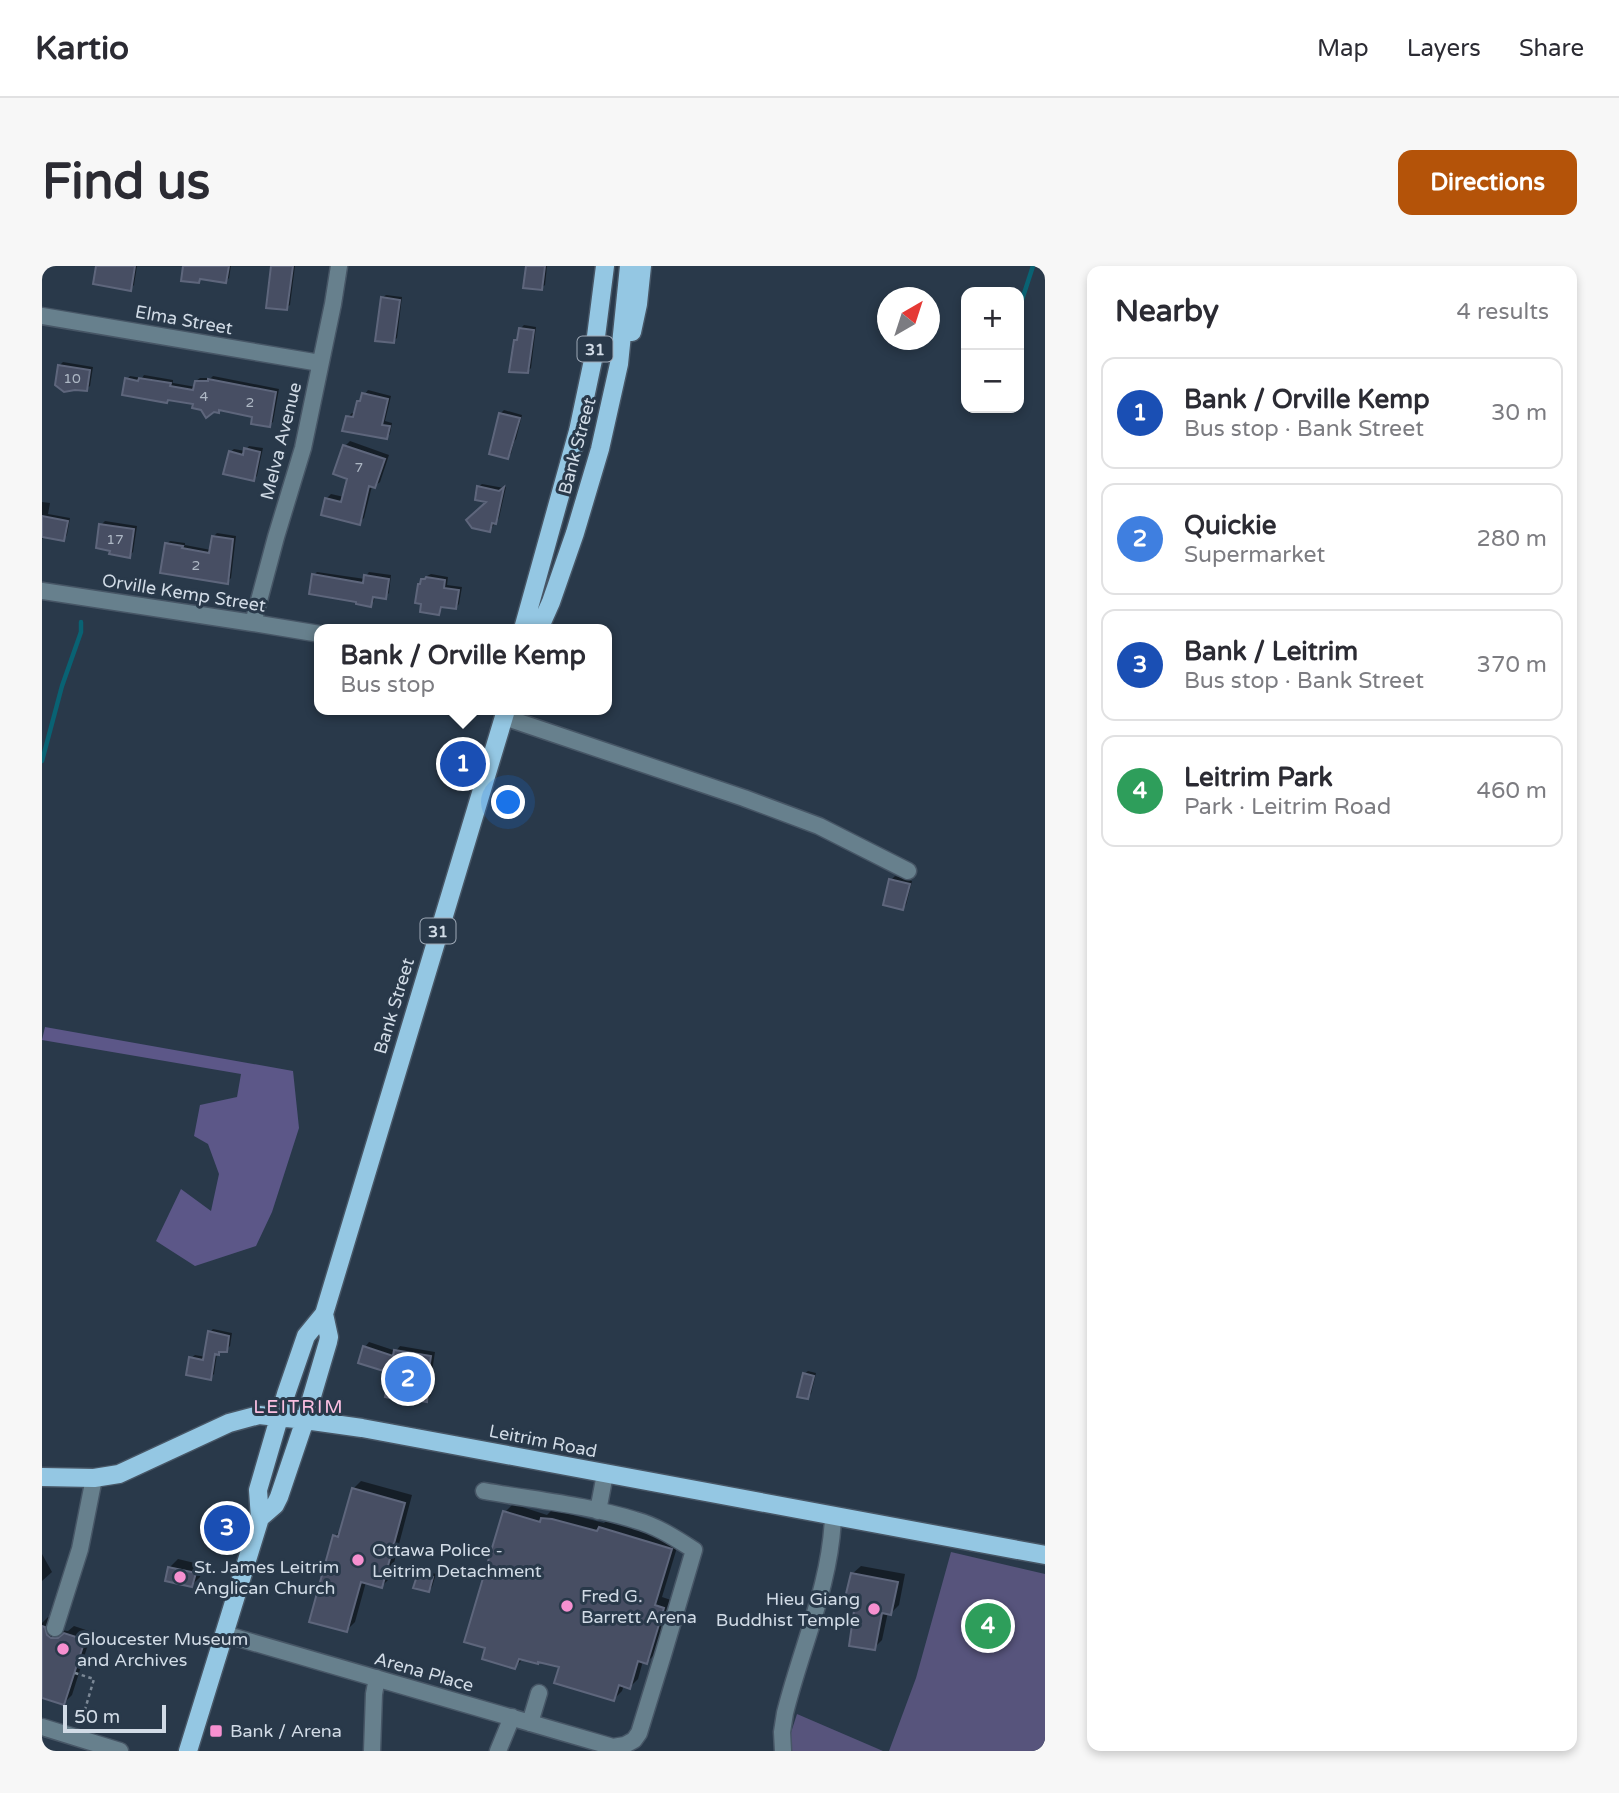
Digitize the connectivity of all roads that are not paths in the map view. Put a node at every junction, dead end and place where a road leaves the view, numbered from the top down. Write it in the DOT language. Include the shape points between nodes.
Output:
graph roads {
  1 [pos="339,266"];
  2 [pos="605,266"];
  3 [pos="629,266"];
  4 [pos="642,266"];
  5 [pos="42,316"];
  6 [pos="320,363"];
  7 [pos="619,364"];
  8 [pos="42,591"];
  9 [pos="253,623"];
  10 [pos="524,624"];
  11 [pos="541,624"];
  12 [pos="314,633"];
  13 [pos="504,715"];
  14 [pos="511,715"];
  15 [pos="908,871"];
  16 [pos="324,1314"];
  17 [pos="279,1417"];
  18 [pos="305,1420"];
  19 [pos="604,1474"];
  20 [pos="42,1477"];
  21 [pos="94,1478"];
  22 [pos="484,1491"];
  23 [pos="598,1511"];
  24 [pos="833,1516"];
  25 [pos="260,1518"];
  26 [pos="1045,1555"];
  27 [pos="55,1628"];
  28 [pos="224,1634"];
  29 [pos="377,1678"];
  30 [pos="539,1693"];
  31 [pos="512,1717"];
  32 [pos="530,1723"];
  33 [pos="42,1727"];
  34 [pos="120,1751"];
  35 [pos="188,1751"];
  36 [pos="372,1751"];
  37 [pos="498,1751"];
  38 [pos="783,1751"];
  1 -- 6 [label="street, Melva Avenue"];
  2 -- 10 [label="main road, Bank Street / 31" via="578,431"];
  3 -- 7 [label="main road, Bank Street / 31"];
  4 -- 7 [label="main road" via="632,332"];
  5 -- 6 [label="street, Elma Street"];
  6 -- 9 [label="street, Melva Avenue" via="303,449"];
  7 -- 11 [label="main road, Bank Street / 31" via="575,533"];
  8 -- 9 [label="street, Orville Kemp Street"];
  9 -- 12 [label="street, Orville Kemp Street"];
  13 -- 16 [label="main road, Bank Street / 31"];
  14 -- 15 [label="street" via="819,826"];
  16 -- 17 [label="main road, Bank Street / 31" via="306,1336"];
  16 -- 18 [label="main road, Bank Street / 31" via="329,1337"];
  17 -- 18 [label="main road, Leitrim Road"];
  17 -- 21 [label="main road, Leitrim Road" via="259,1415 229,1423 119,1474"];
  17 -- 25 [label="main road, Bank Street / 31" via="258,1490"];
  18 -- 19 [label="main road, Leitrim Road"];
  18 -- 25 [label="main road, Bank Street" via="279,1497"];
  19 -- 23 [label="street"];
  19 -- 24 [label="main road, Leitrim Road"];
  20 -- 21 [label="main road, Leitrim Road"];
  21 -- 27 [label="street" via="80,1549"];
  22 -- 23 [label="street"];
  23 -- 32 [label="street, Arena Place" via="655,1527 694,1550 639,1732 625,1745 613,1746"];
  24 -- 26 [label="main road, Leitrim Road"];
  24 -- 38 [label="street" via="825,1575 785,1713"];
  25 -- 28 [label="main road, Bank Street / 31"];
  28 -- 29 [label="street, Arena Place"];
  28 -- 35 [label="main road, Bank Street / 31"];
  29 -- 31 [label="street, Arena Place"];
  29 -- 36 [label="street"];
  30 -- 32 [label="street"];
  31 -- 32 [label="street, Arena Place"];
  31 -- 37 [label="street"];
  33 -- 34 [label="street"];
}
